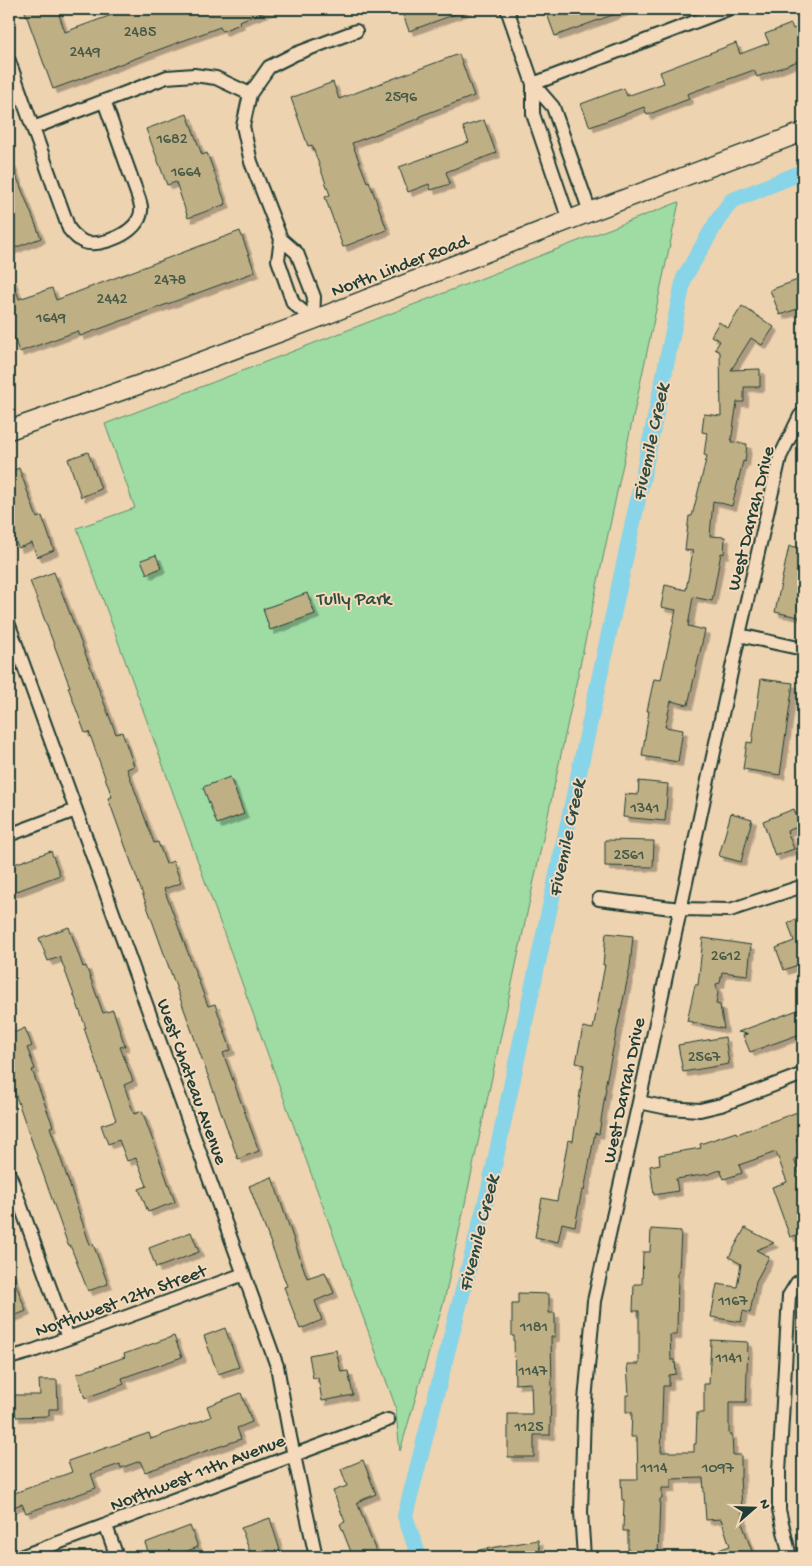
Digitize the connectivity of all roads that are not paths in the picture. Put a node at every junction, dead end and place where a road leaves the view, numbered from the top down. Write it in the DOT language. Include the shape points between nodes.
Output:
graph roads {
  1 [pos="507,9"];
  2 [pos="728,9"];
  3 [pos="356,31"];
  4 [pos="9,61"];
  5 [pos="533,84"];
  6 [pos="250,94"];
  7 [pos="104,101"];
  8 [pos="33,128"];
  9 [pos="803,132"];
  10 [pos="590,212"];
  11 [pos="569,220"];
  12 [pos="281,239"];
  13 [pos="313,320"];
  14 [pos="803,414"];
  15 [pos="9,430"];
  16 [pos="9,625"];
  17 [pos="739,635"];
  18 [pos="11,639"];
  19 [pos="803,650"];
  20 [pos="76,810"];
  21 [pos="9,835"];
  22 [pos="803,886"];
  23 [pos="600,899"];
  24 [pos="680,910"];
  25 [pos="803,1074"];
  26 [pos="639,1102"];
  27 [pos="9,1173"];
  28 [pos="244,1274"];
  29 [pos="803,1279"];
  30 [pos="68,1338"];
  31 [pos="9,1358"];
  32 [pos="388,1420"];
  33 [pos="294,1455"];
  34 [pos="106,1526"];
  35 [pos="20,1557"];
  36 [pos="117,1557"];
  37 [pos="316,1557"];
  38 [pos="584,1557"];
  39 [pos="790,1557"];
  1 -- 5 [label="street"];
  2 -- 5 [label="street"];
  3 -- 6 [label="street" via="269,67"];
  4 -- 8 [label="street"];
  5 -- 10 [label="street" via="553,107"];
  5 -- 11 [label="street" via="533,114"];
  6 -- 7 [label="street" via="216,78 194,75 167,77"];
  6 -- 12 [label="street" via="243,126 250,162"];
  7 -- 8 [label="street"];
  7 -- 8 [label="street" via="141,211 138,220 126,233 98,243 76,238 69,229"];
  9 -- 10 [label="main road, North Linder Road"];
  10 -- 11 [label="main road, North Linder Road"];
  11 -- 13 [label="main road, North Linder Road"];
  12 -- 13 [label="street" via="297,253 314,297"];
  12 -- 13 [label="street" via="278,260 293,303"];
  13 -- 15 [label="main road, North Linder Road"];
  14 -- 17 [label="street, West Darrah Drive" via="780,457"];
  16 -- 18 [label="street, West Chateau Avenue"];
  17 -- 19 [label="street"];
  17 -- 24 [label="street, West Darrah Drive"];
  18 -- 20 [label="street, West Chateau Avenue"];
  20 -- 21 [label="street"];
  20 -- 28 [label="street, West Chateau Avenue"];
  22 -- 24 [label="street" via="730,910"];
  23 -- 24 [label="street"];
  24 -- 26 [label="street, West Darrah Drive"];
  25 -- 26 [label="street" via="700,1110"];
  26 -- 38 [label="street, West Darrah Drive" via="594,1301 584,1412 581,1512"];
  27 -- 30 [label="street"];
  28 -- 30 [label="street, Northwest 12th Street"];
  28 -- 33 [label="street, West Chateau Avenue" via="277,1366"];
  29 -- 39 [label="street" via="788,1296 779,1472 779,1510"];
  30 -- 31 [label="street, Northwest 12th Street"];
  32 -- 33 [label="street, Northwest 11th Avenue"];
  33 -- 34 [label="street, Northwest 11th Avenue"];
  33 -- 37 [label="street, West Chateau Avenue"];
  34 -- 35 [label="street, Northwest 11th Avenue"];
  34 -- 36 [label="street"];
}
